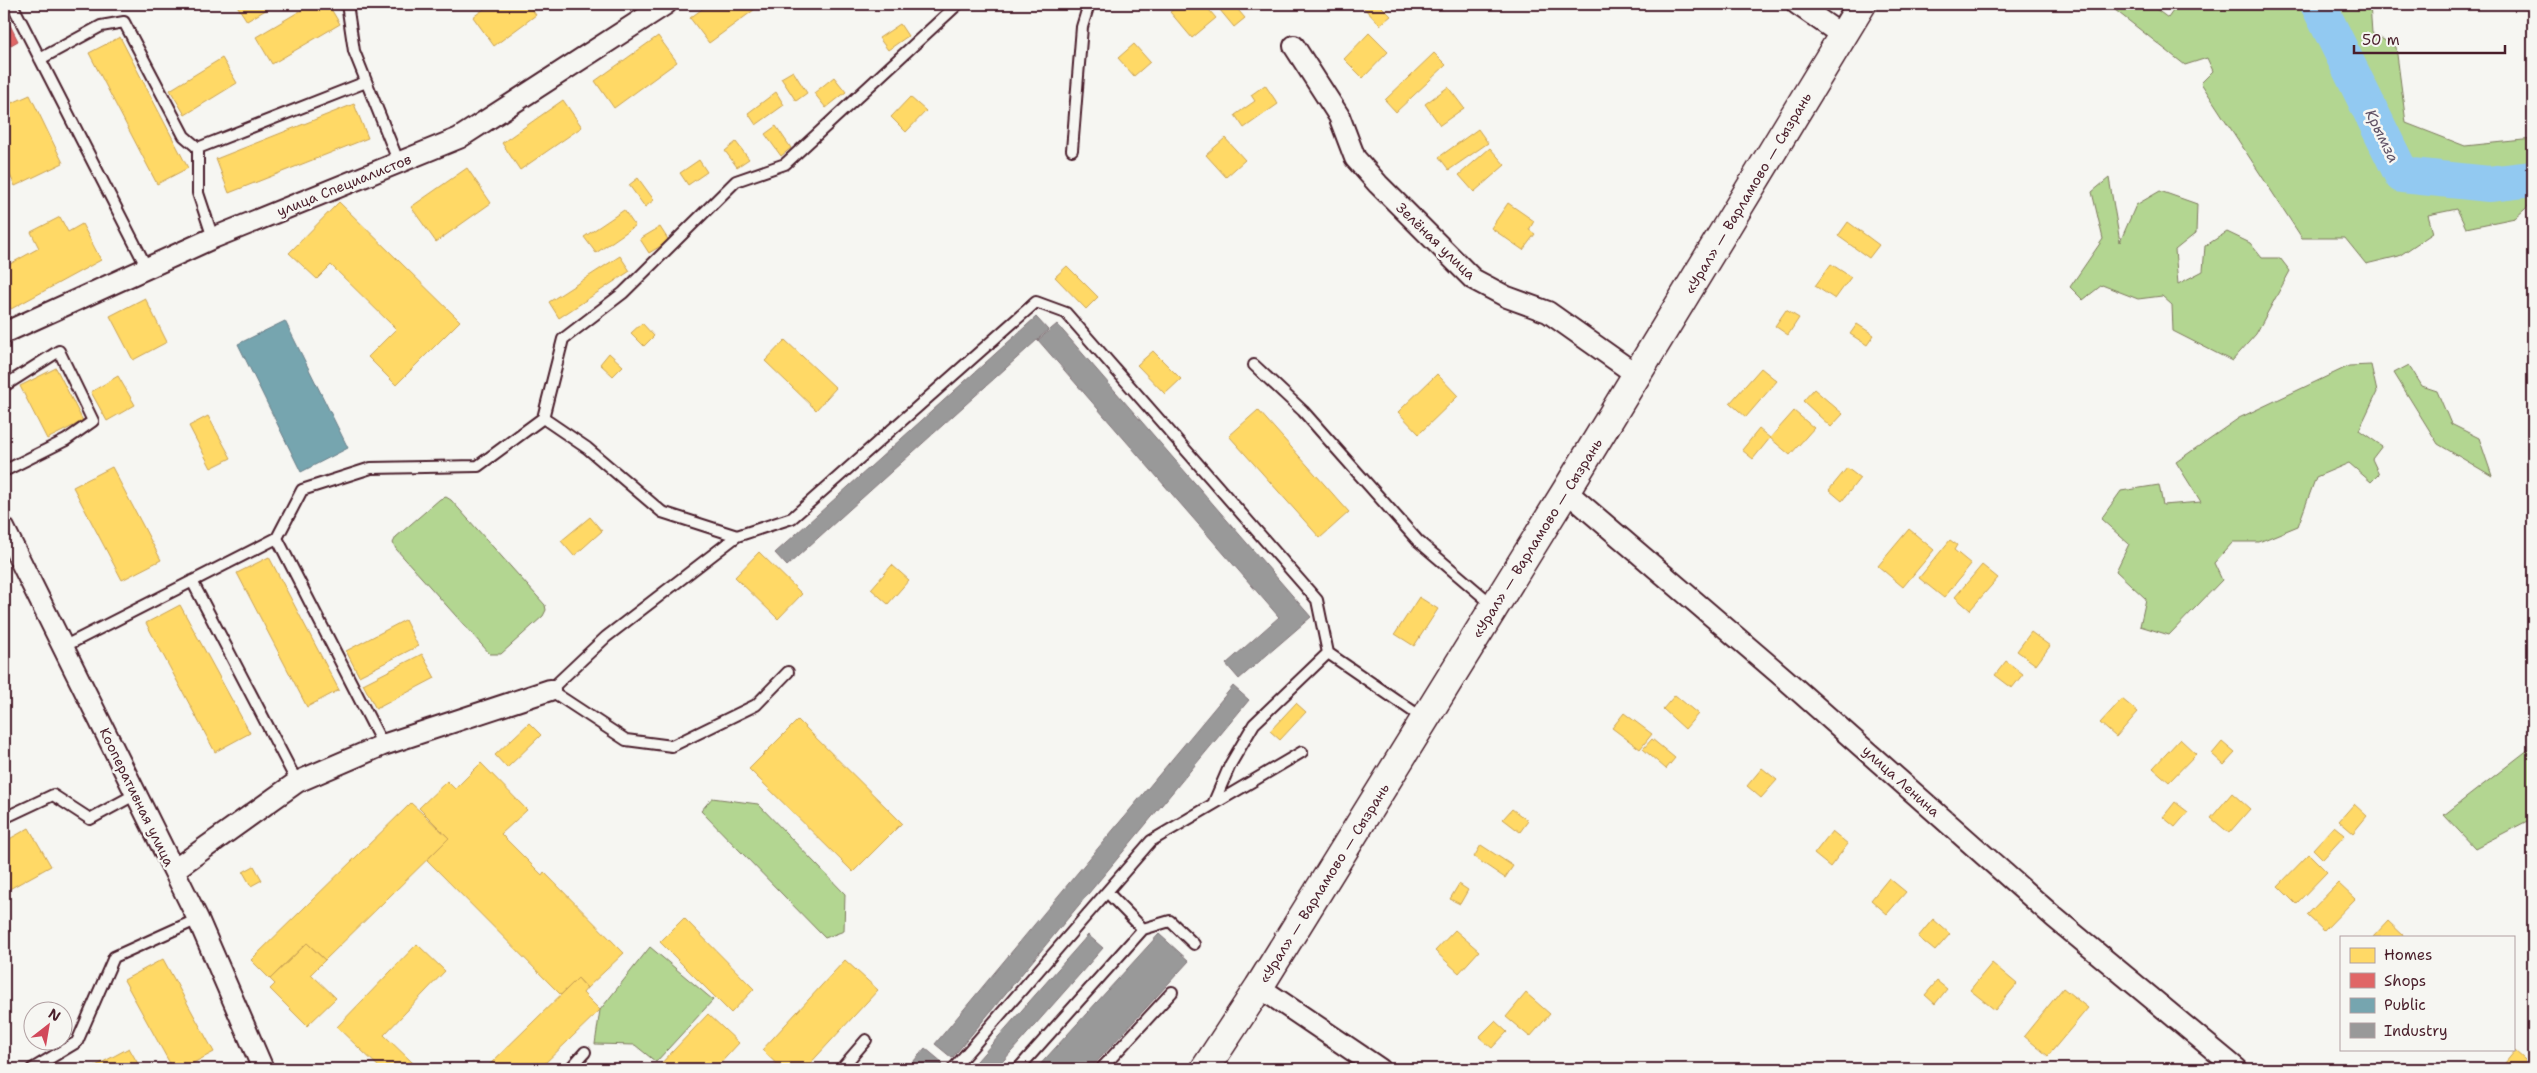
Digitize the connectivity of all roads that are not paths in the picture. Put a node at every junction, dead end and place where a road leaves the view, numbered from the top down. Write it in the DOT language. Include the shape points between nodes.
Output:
graph roads {
  1 [pos="12,4"];
  2 [pos="347,4"];
  3 [pos="666,4"];
  4 [pos="958,4"];
  5 [pos="1089,4"];
  6 [pos="1797,4"];
  7 [pos="1862,4"];
  8 [pos="1843,36"];
  9 [pos="1294,46"];
  10 [pos="40,59"];
  11 [pos="366,82"];
  12 [pos="198,148"];
  13 [pos="1072,150"];
  14 [pos="399,162"];
  15 [pos="213,238"];
  16 [pos="147,268"];
  17 [pos="4,333"];
  18 [pos="1254,365"];
  19 [pos="1637,375"];
  20 [pos="4,386"];
  21 [pos="543,418"];
  22 [pos="4,470"];
  23 [pos="1566,491"];
  24 [pos="4,528"];
  25 [pos="737,536"];
  26 [pos="277,538"];
  27 [pos="192,581"];
  28 [pos="1495,606"];
  29 [pos="63,647"];
  30 [pos="1328,653"];
  31 [pos="788,672"];
  32 [pos="550,690"];
  33 [pos="1425,720"];
  34 [pos="383,744"];
  35 [pos="1302,752"];
  36 [pos="297,782"];
  37 [pos="136,794"];
  38 [pos="1214,802"];
  39 [pos="4,818"];
  40 [pos="174,870"];
  41 [pos="1107,892"];
  42 [pos="198,919"];
  43 [pos="1143,930"];
  44 [pos="1194,944"];
  45 [pos="1260,987"];
  46 [pos="1172,992"];
  47 [pos="866,1040"];
  48 [pos="585,1052"];
  49 [pos="261,1068"];
  50 [pos="32,1069"];
  51 [pos="570,1069"];
  52 [pos="841,1069"];
  53 [pos="954,1069"];
  54 [pos="1018,1069"];
  55 [pos="1101,1069"];
  56 [pos="1205,1069"];
  57 [pos="1380,1069"];
  58 [pos="2237,1069"];
  1 -- 10 [label="lane"];
  2 -- 11 [label="lane" via="354,51"];
  3 -- 14 [label="street, улица Специалистов" via="459,138"];
  4 -- 21 [label="lane" via="785,164 736,181 623,293 563,340"];
  5 -- 13 [label="lane" via="1082,27"];
  6 -- 8 [label="street"];
  7 -- 8 [label="main road, «Урал» — Варламово — Сызрань"];
  8 -- 19 [label="main road, «Урал» — Варламово — Сызрань"];
  9 -- 19 [label="street, Зелёная улица" via="1339,116 1355,158 1473,279 1507,297 1548,312"];
  10 -- 12 [label="lane" via="101,26 124,22 184,136"];
  10 -- 16 [label="lane"];
  11 -- 12 [label="lane"];
  11 -- 14 [label="lane"];
  12 -- 15 [label="lane" via="198,193"];
  14 -- 15 [label="street, улица Специалистов"];
  15 -- 16 [label="street, улица Специалистов"];
  16 -- 17 [label="street, улица Специалистов"];
  18 -- 28 [label="lane" via="1303,411 1418,541"];
  19 -- 23 [label="main road, «Урал» — Варламово — Сызрань"];
  20 -- 22 [label="lane" via="59,351 93,421 66,440"];
  21 -- 25 [label="lane" via="587,448 662,512"];
  21 -- 26 [label="lane" via="478,466 371,468 302,490"];
  23 -- 28 [label="main road, «Урал» — Варламово — Сызрань"];
  23 -- 58 [label="street, улица Ленина" via="1784,678 2055,918"];
  24 -- 29 [label="street, Кооперативная улица"];
  25 -- 30 [label="lane" via="792,518 1036,302 1066,313 1317,600"];
  25 -- 32 [label="lane" via="606,636"];
  26 -- 27 [label="lane"];
  26 -- 34 [label="lane"];
  27 -- 29 [label="lane"];
  27 -- 36 [label="lane"];
  28 -- 33 [label="main road, «Урал» — Варламово — Сызрань"];
  29 -- 37 [label="street, Кооперативная улица"];
  30 -- 33 [label="lane"];
  30 -- 38 [label="lane" via="1254,724 1230,765"];
  31 -- 32 [label="lane" via="756,705 672,746 626,740"];
  32 -- 34 [label="street"];
  33 -- 45 [label="main road, «Урал» — Варламово — Сызрань"];
  34 -- 36 [label="street"];
  35 -- 38 [label="lane"];
  36 -- 40 [label="street"];
  37 -- 39 [label="lane" via="90,819 53,795"];
  37 -- 40 [label="street, Кооперативная улица"];
  38 -- 41 [label="lane" via="1151,841"];
  40 -- 42 [label="street, Кооперативная улица"];
  41 -- 43 [label="lane"];
  41 -- 53 [label="lane"];
  42 -- 49 [label="street, Кооперативная улица"];
  42 -- 50 [label="lane" via="114,957 77,1042"];
  43 -- 44 [label="lane" via="1170,921"];
  43 -- 54 [label="lane"];
  45 -- 56 [label="main road, «Урал» — Варламово — Сызрань"];
  45 -- 57 [label="street"];
  46 -- 55 [label="lane"];
  47 -- 52 [label="lane"];
  48 -- 51 [label="lane"];
}
